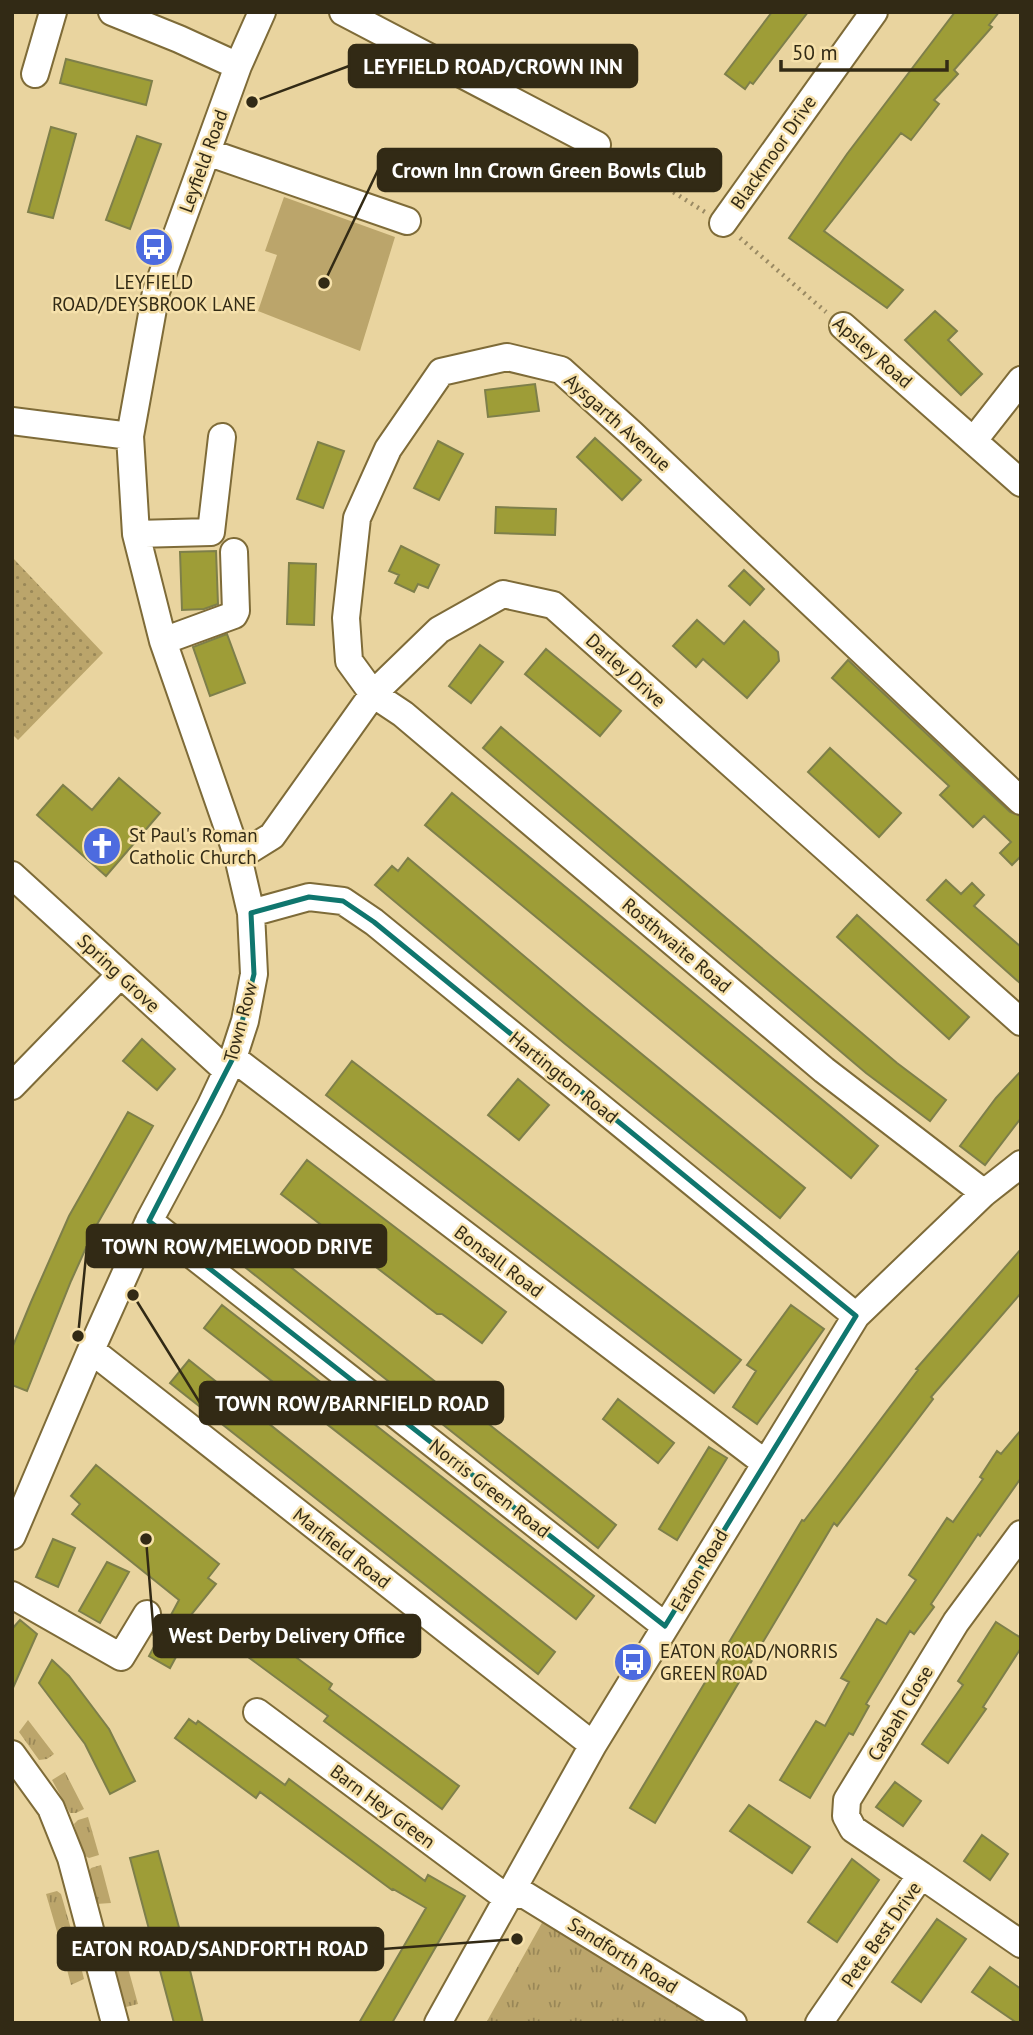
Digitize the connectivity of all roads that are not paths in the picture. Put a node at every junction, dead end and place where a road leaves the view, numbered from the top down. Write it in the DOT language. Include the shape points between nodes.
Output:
graph roads {
  1 [pos="53,12"];
  2 [pos="112,12"];
  3 [pos="262,12"];
  4 [pos="343,12"];
  5 [pos="866,15"];
  6 [pos="238,66"];
  7 [pos="35,74"];
  8 [pos="597,145"];
  9 [pos="207,152"];
  10 [pos="407,221"];
  11 [pos="723,223"];
  12 [pos="843,326"];
  13 [pos="1021,380"];
  14 [pos="12,421"];
  15 [pos="130,436"];
  16 [pos="222,437"];
  17 [pos="974,440"];
  18 [pos="1021,484"];
  19 [pos="136,534"];
  20 [pos="234,552"];
  21 [pos="163,641"];
  22 [pos="373,694"];
  23 [pos="1021,801"];
  24 [pos="238,857"];
  25 [pos="12,875"];
  26 [pos="251,913"];
  27 [pos="120,975"];
  28 [pos="1021,1022"];
  29 [pos="230,1065"];
  30 [pos="12,1086"];
  31 [pos="1021,1164"];
  32 [pos="985,1193"];
  33 [pos="149,1221"];
  34 [pos="856,1316"];
  35 [pos="91,1350"];
  36 [pos="765,1463"];
  37 [pos="1021,1534"];
  38 [pos="12,1536"];
  39 [pos="12,1595"];
  40 [pos="147,1614"];
  41 [pos="665,1626"];
  42 [pos="257,1712"];
  43 [pos="593,1745"];
  44 [pos="12,1754"];
  45 [pos="922,1875"];
  46 [pos="511,1895"];
  47 [pos="1021,1944"];
  48 [pos="115,2023"];
  49 [pos="438,2023"];
  50 [pos="733,2023"];
  51 [pos="819,2023"];
  1 -- 7 [label="street"];
  2 -- 6 [label="street"];
  3 -- 6 [label="street, Leyfield Road"];
  4 -- 8 [label="street"];
  5 -- 11 [label="street, Blackmoor Drive"];
  6 -- 9 [label="street, Leyfield Road"];
  9 -- 10 [label="street"];
  9 -- 15 [label="street, Leyfield Road" via="156,292"];
  12 -- 17 [label="street, Apsley Road"];
  13 -- 17 [label="street"];
  14 -- 15 [label="street"];
  15 -- 19 [label="street, Town Row"];
  16 -- 19 [label="street" via="211,532"];
  17 -- 18 [label="street, Apsley Road"];
  19 -- 21 [label="street, Town Row"];
  20 -- 21 [label="street" via="234,615"];
  21 -- 24 [label="street, Town Row"];
  22 -- 23 [label="street, Aysgarth Avenue" via="349,661 346,618 357,518 388,449 441,372 507,357 561,370"];
  22 -- 24 [label="street, Darley Drive" via="272,836"];
  22 -- 28 [label="street, Darley Drive" via="439,630 503,594 553,605"];
  22 -- 32 [label="street, Rosthwaite Road" via="403,714 824,1070"];
  24 -- 26 [label="street, Town Row"];
  25 -- 27 [label="street, Spring Grove"];
  26 -- 29 [label="street, Town Row" via="254,974"];
  26 -- 34 [label="street, Hartington Road" via="309,898 343,901"];
  27 -- 29 [label="street, Spring Grove"];
  27 -- 30 [label="street"];
  29 -- 33 [label="street, Town Row"];
  29 -- 36 [label="street, Bonsall Road"];
  31 -- 32 [label="street, Eaton Road"];
  32 -- 34 [label="street, Eaton Road"];
  33 -- 35 [label="street, Town Row"];
  33 -- 41 [label="street, Norris Green Road"];
  34 -- 36 [label="street, Eaton Road"];
  35 -- 38 [label="street, Town Row"];
  35 -- 43 [label="street, Marlfield Road"];
  36 -- 41 [label="street, Eaton Road"];
  37 -- 45 [label="street, Casbah Close" via="956,1622 847,1800 846,1816 853,1829"];
  39 -- 40 [label="street" via="121,1657"];
  41 -- 43 [label="street, Eaton Road"];
  42 -- 46 [label="street, Barn Hey Green" via="500,1893"];
  43 -- 46 [label="street, Eaton Road"];
  44 -- 48 [label="street" via="51,1808 71,1858"];
  45 -- 47 [label="street, Pete Best Drive"];
  45 -- 51 [label="street, Pete Best Drive"];
  46 -- 49 [label="street, Eaton Road"];
  46 -- 50 [label="street, Sandforth Road" via="524,1895"];
}
